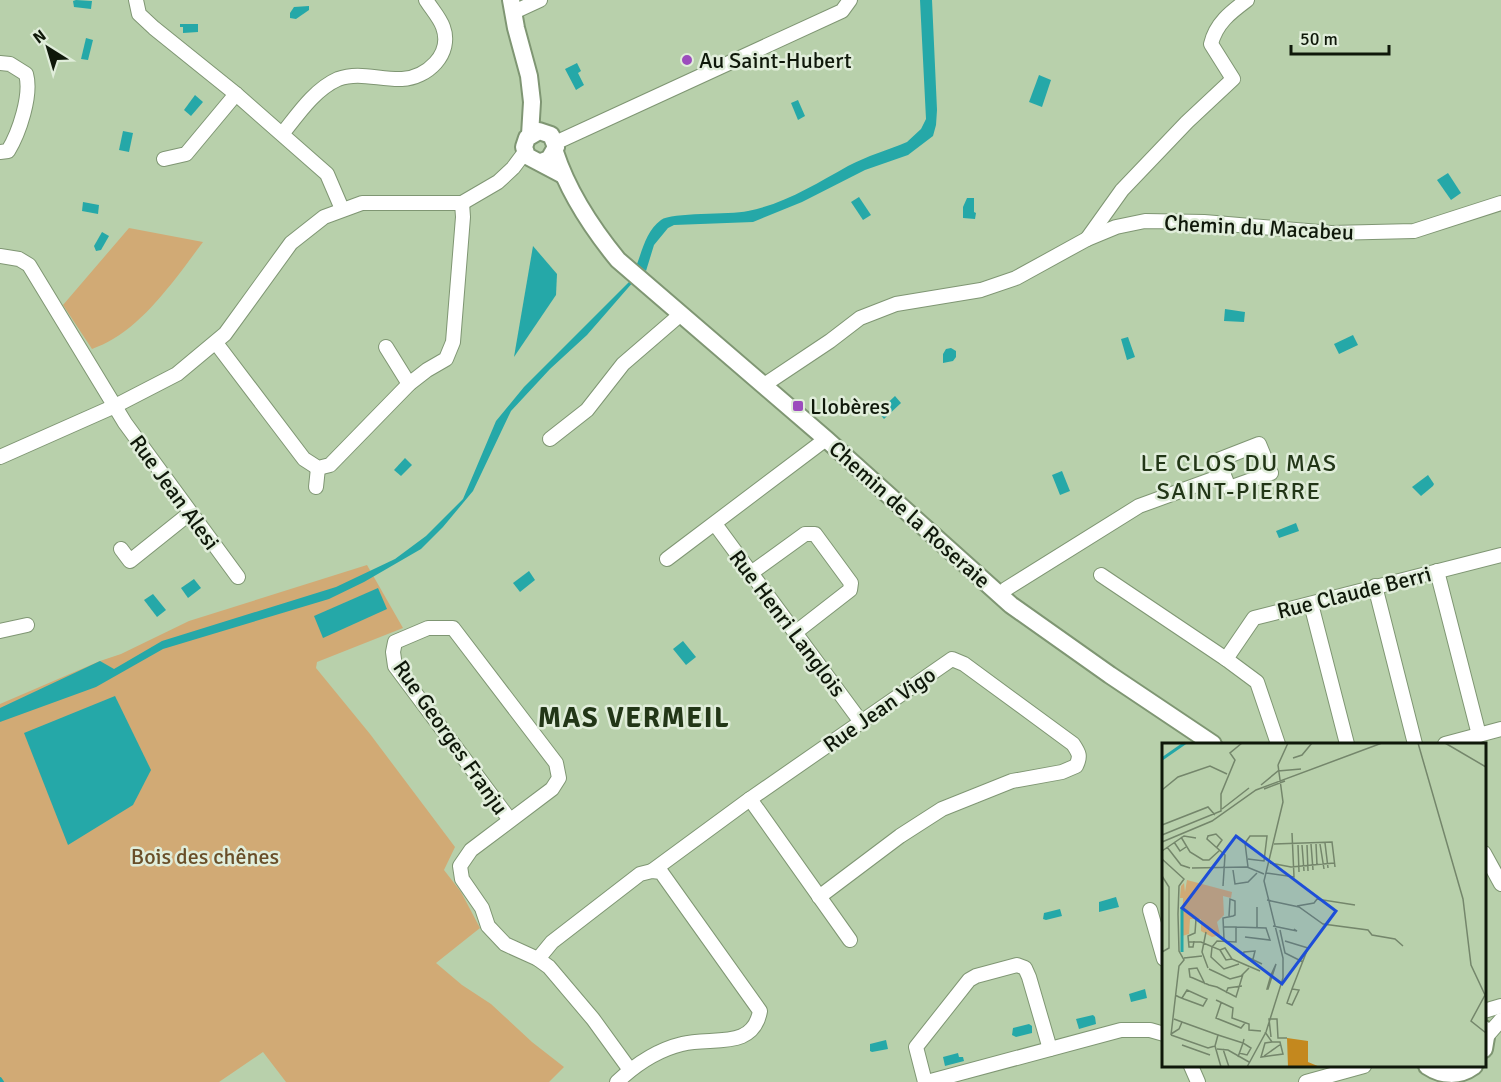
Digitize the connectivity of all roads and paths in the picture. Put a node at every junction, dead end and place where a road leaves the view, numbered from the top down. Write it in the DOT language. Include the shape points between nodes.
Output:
graph roads {
  1 [pos="136,0"];
  2 [pos="426,0"];
  3 [pos="540,0"];
  4 [pos="850,0"];
  5 [pos="1247,0"];
  6 [pos="513,6"];
  7 [pos="0,63"];
  8 [pos="236,94"];
  9 [pos="283,133"];
  10 [pos="546,140"];
  11 [pos="0,152"];
  12 [pos="164,159"];
  13 [pos="534,159"];
  14 [pos="562,175"];
  15 [pos="462,203"];
  16 [pos="1501,203"];
  17 [pos="342,209"];
  18 [pos="1087,239"];
  19 [pos="0,256"];
  20 [pos="681,314"];
  21 [pos="216,343"];
  22 [pos="386,347"];
  23 [pos="409,384"];
  24 [pos="764,386"];
  25 [pos="115,406"];
  26 [pos="550,439"];
  27 [pos="826,439"];
  28 [pos="0,457"];
  29 [pos="318,468"];
  30 [pos="1224,475"];
  31 [pos="316,487"];
  32 [pos="190,513"];
  33 [pos="715,524"];
  34 [pos="121,549"];
  35 [pos="1501,555"];
  36 [pos="667,560"];
  37 [pos="1437,571"];
  38 [pos="752,573"];
  39 [pos="1101,575"];
  40 [pos="238,577"];
  41 [pos="1375,586"];
  42 [pos="1000,595"];
  43 [pos="1311,603"];
  44 [pos="27,625"];
  45 [pos="0,631"];
  46 [pos="796,632"];
  47 [pos="1226,659"];
  48 [pos="861,722"];
  49 [pos="1501,729"];
  50 [pos="1479,735"];
  51 [pos="1212,743"];
  52 [pos="1278,743"];
  53 [pos="1347,743"];
  54 [pos="1415,743"];
  55 [pos="1449,743"];
  56 [pos="750,800"];
  57 [pos="510,820"];
  58 [pos="1486,856"];
  59 [pos="652,871"];
  60 [pos="1501,884"];
  61 [pos="819,897"];
  62 [pos="1150,910"];
  63 [pos="850,940"];
  64 [pos="1162,951"];
  65 [pos="538,959"];
  66 [pos="1501,1006"];
  67 [pos="1486,1011"];
  68 [pos="1501,1020"];
  69 [pos="1162,1033"];
  70 [pos="1486,1037"];
  71 [pos="1050,1049"];
  72 [pos="1192,1067"];
  73 [pos="1359,1067"];
  74 [pos="1430,1067"];
  75 [pos="1471,1067"];
  76 [pos="630,1070"];
  77 [pos="1343,1073"];
  78 [pos="1450,1078"];
  79 [pos="617,1082"];
  80 [pos="926,1082"];
  81 [pos="1198,1082"];
  82 [pos="1306,1082"];
  1 -- 8 [label="street" via="139,14"];
  2 -- 9 [label="street" via="443,27 441,59 418,76 402,80 350,75 336,80 320,91"];
  3 -- 6 [label="street"];
  4 -- 10 [label="street" via="842,11"];
  5 -- 18 [label="street" via="1224,18 1210,44 1233,79 1122,190"];
  6 -- 10 [label="street, Chemin de la Roseraie" via="532,102"];
  7 -- 11 [label="street" via="26,74 29,85 17,137 8,151"];
  8 -- 9 [label="street"];
  8 -- 12 [label="street" via="186,154"];
  9 -- 17 [label="street" via="327,174"];
  10 -- 13 [label="street" via="549,159"];
  10 -- 13 [label="street" via="525,143"];
  10 -- 14 [label="street, Chemin de la Roseraie"];
  13 -- 14 [label="street, Chemin de la Roseraie"];
  13 -- 15 [label="street" via="513,168 498,182"];
  14 -- 20 [label="street, Chemin de la Roseraie" via="592,228 618,260"];
  15 -- 17 [label="street" via="362,203"];
  15 -- 23 [label="street" via="453,342 446,358"];
  16 -- 18 [label="street, Chemin du Macabeu" via="1414,231 1331,234 1204,222 1145,221"];
  17 -- 21 [label="street" via="324,217 291,243"];
  18 -- 24 [label="street, Chemin du Macabeu" via="1016,278 981,290 896,304 860,318"];
  19 -- 25 [label="street, Rue Jean Alesi" via="29,265"];
  20 -- 24 [label="street, Chemin de la Roseraie"];
  20 -- 26 [label="street" via="623,364 587,410"];
  21 -- 25 [label="street" via="177,374"];
  21 -- 29 [label="street" via="304,459"];
  22 -- 23 [label="street"];
  23 -- 29 [label="street" via="330,465"];
  24 -- 27 [label="street, Chemin de la Roseraie"];
  25 -- 28 [label="street"];
  25 -- 32 [label="street, Rue Jean Alesi"];
  27 -- 33 [label="street"];
  27 -- 42 [label="street, Chemin de la Roseraie"];
  29 -- 31 [label="street"];
  30 -- 42 [label="street" via="1138,506"];
  32 -- 34 [label="street" via="130,561"];
  32 -- 40 [label="street, Rue Jean Alesi"];
  33 -- 36 [label="street"];
  33 -- 38 [label="street, Rue Henri Langlois"];
  35 -- 37 [label="street, Rue Claude Berri"];
  37 -- 41 [label="street, Rue Claude Berri"];
  37 -- 50 [label="street"];
  38 -- 46 [label="street, Rue Henri Langlois"];
  38 -- 46 [label="street" via="805,534 815,534 851,583 850,590"];
  39 -- 47 [label="street"];
  41 -- 43 [label="street, Rue Claude Berri"];
  41 -- 54 [label="street"];
  42 -- 51 [label="street, Chemin de la Roseraie"];
  43 -- 47 [label="street, Rue Claude Berri" via="1254,618"];
  43 -- 53 [label="street"];
  44 -- 45 [label="street"];
  46 -- 48 [label="street, Rue Henri Langlois"];
  47 -- 52 [label="street" via="1257,682"];
  48 -- 56 [label="street, Rue Jean Vigo"];
  48 -- 61 [label="street, Rue Jean Vigo" via="952,660 964,664 1073,744 1080,759 1076,766 1062,772 1012,781 942,809"];
  49 -- 50 [label="street"];
  50 -- 55 [label="street"];
  56 -- 59 [label="street, Rue Jean Vigo"];
  56 -- 61 [label="street"];
  57 -- 57 [label="street, Rue Georges Franju" via="552,789 560,778 556,763 453,628 428,628 395,642 395,666"];
  57 -- 65 [label="street, Rue Georges Franju" via="471,850 460,866 462,879 482,908 488,926 505,945"];
  58 -- 60 [label="street"];
  59 -- 65 [label="street, Rue Jean Vigo" via="640,874 560,935"];
  59 -- 76 [label="street" via="661,872 760,1011 759,1021 743,1037 682,1044 656,1053"];
  61 -- 63 [label="street"];
  62 -- 64 [label="street"];
  65 -- 76 [label="street, Rue Georges Franju" via="549,967"];
  66 -- 67 [label="street"];
  68 -- 70 [label="street"];
  69 -- 71 [label="street" via="1121,1030"];
  71 -- 80 [label="street"];
  71 -- 80 [label="street" via="1029,977 1025,968 1017,965 969,980 916,1047"];
  72 -- 81 [label="street"];
  73 -- 77 [label="street"];
  74 -- 78 [label="street"];
  75 -- 78 [label="street"];
  76 -- 79 [label="street"];
  77 -- 82 [label="street"];
}
